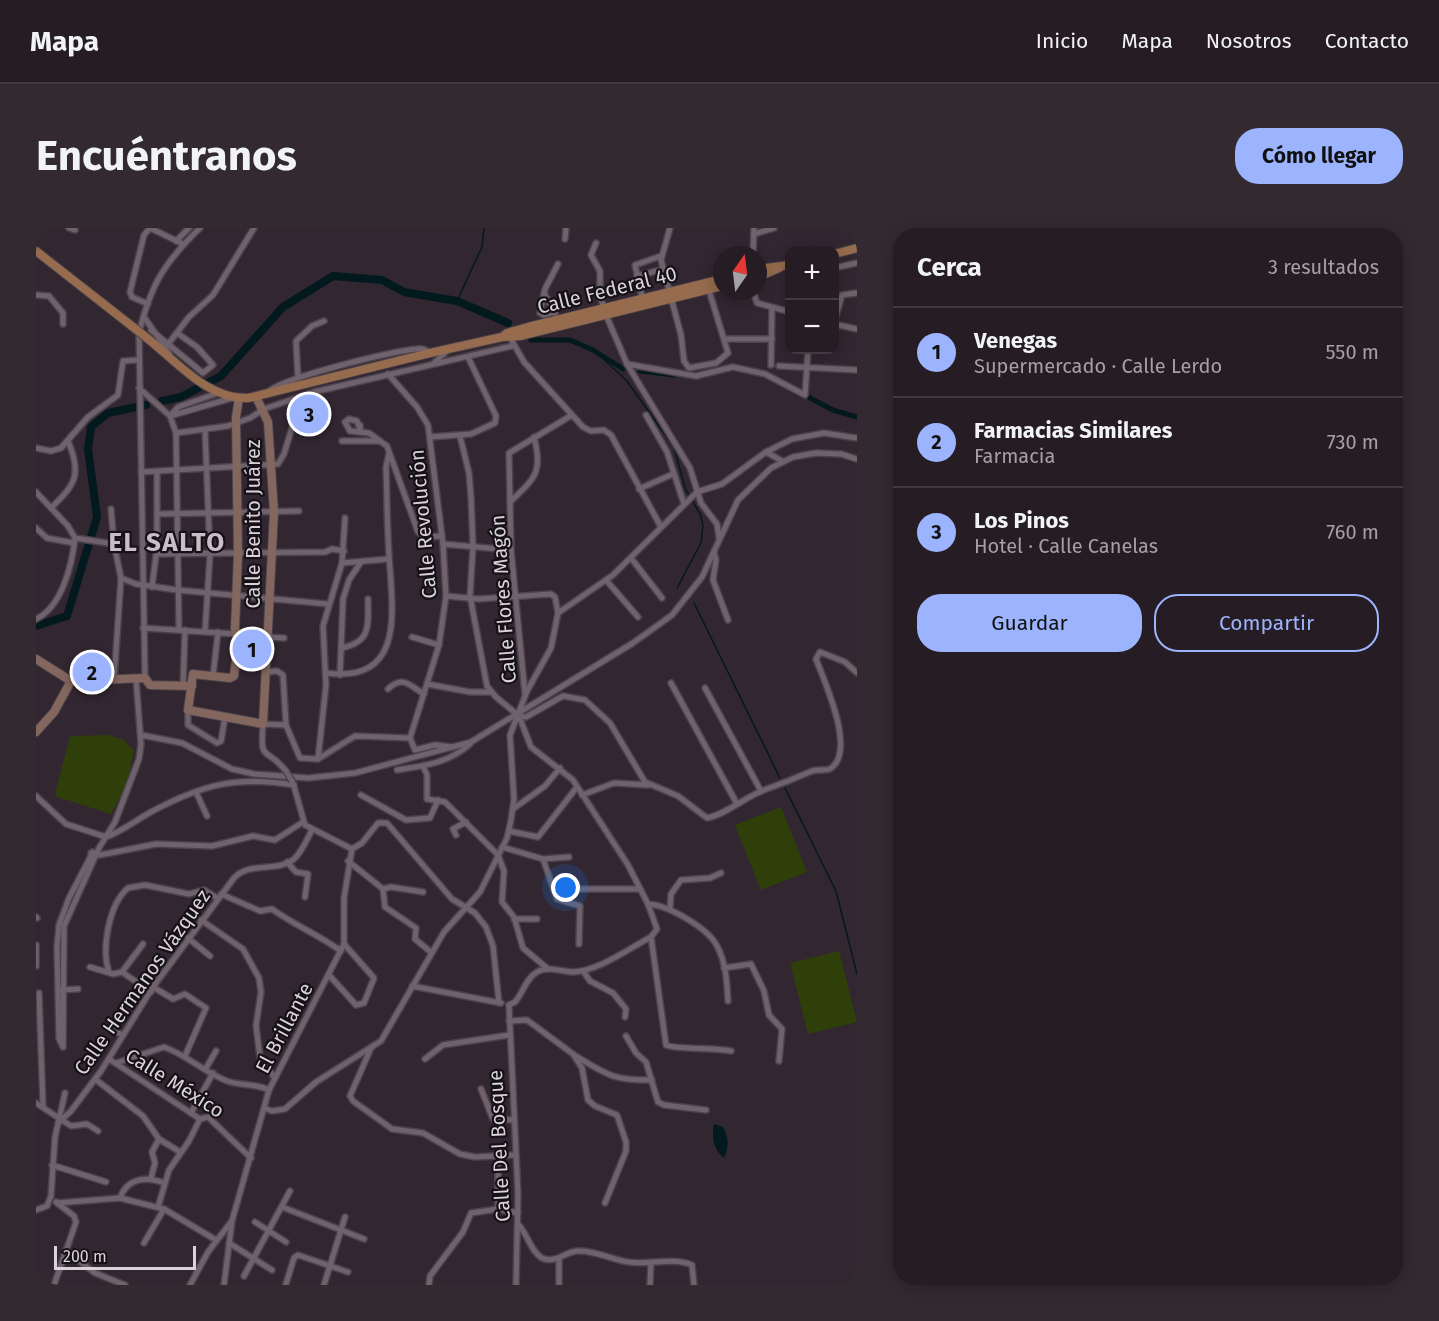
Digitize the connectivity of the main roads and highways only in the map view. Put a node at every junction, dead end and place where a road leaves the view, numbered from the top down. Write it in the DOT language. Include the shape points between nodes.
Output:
graph roads {
  1 [pos="857,248"];
  2 [pos="36,251"];
  3 [pos="839,253"];
  4 [pos="785,266"];
  5 [pos="785,266"];
  6 [pos="767,269"];
  7 [pos="767,273"];
  8 [pos="713,284"];
  9 [pos="708,286"];
  10 [pos="713,286"];
  11 [pos="604,311"];
  12 [pos="508,338"];
  1 -- 3 [label="main road"];
  2 -- 12 [label="main road, Calle Federal 40, bridge" via="133,327 149,334 200,381 218,393 237,398 260,396 430,353"];
  4 -- 6 [label="main road"];
  5 -- 7 [label="main road"];
  8 -- 9 [label="main road, Calle Federal 40"];
  9 -- 10 [label="main road, Calle Federal 40"];
  9 -- 11 [label="main road, Calle Federal 40"];
  11 -- 12 [label="main road, Calle Federal 40"];
  11 -- 12 [label="main road, Calle Federal 40" via="556,315"];
}
